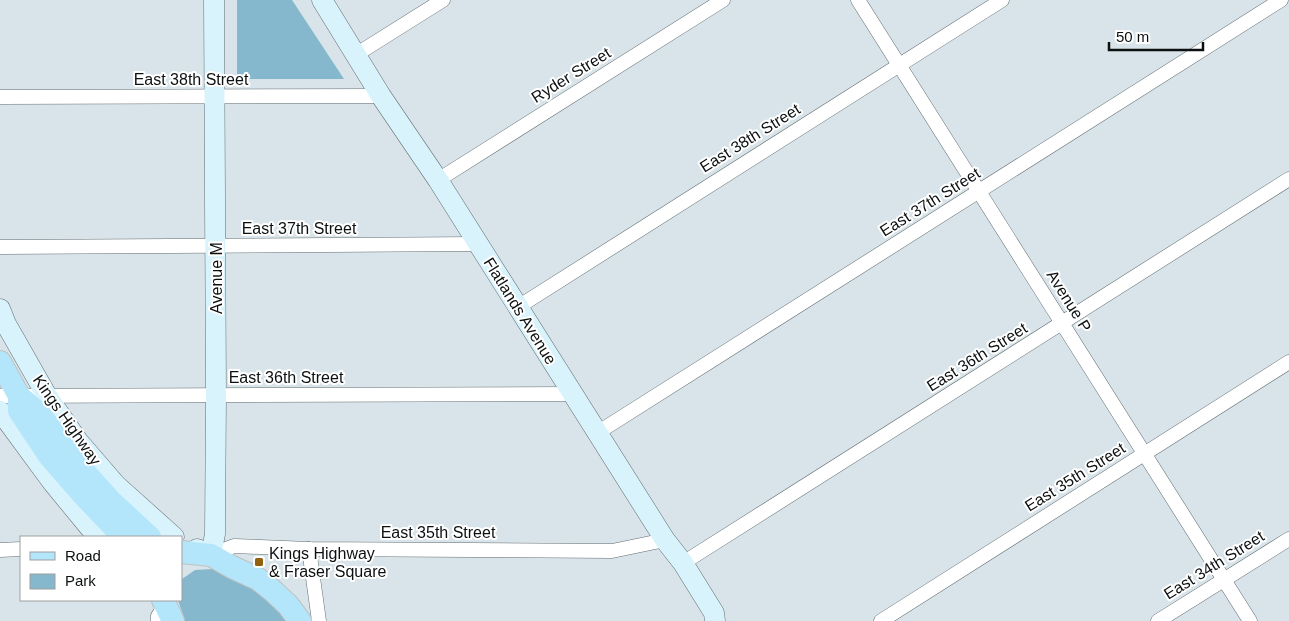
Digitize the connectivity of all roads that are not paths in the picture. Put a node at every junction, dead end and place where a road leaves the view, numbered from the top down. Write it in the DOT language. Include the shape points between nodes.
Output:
graph roads {
  1 [pos="214,0"];
  2 [pos="322,0"];
  3 [pos="443,0"];
  4 [pos="723,0"];
  5 [pos="858,0"];
  6 [pos="1002,0"];
  7 [pos="1281,0"];
  8 [pos="357,54"];
  9 [pos="899,65"];
  10 [pos="381,96"];
  11 [pos="0,97"];
  12 [pos="215,97"];
  13 [pos="1289,179"];
  14 [pos="438,180"];
  15 [pos="978,191"];
  16 [pos="478,244"];
  17 [pos="0,246"];
  18 [pos="216,246"];
  19 [pos="518,307"];
  20 [pos="0,309"];
  21 [pos="1062,323"];
  22 [pos="0,362"];
  23 [pos="1289,362"];
  24 [pos="572,394"];
  25 [pos="216,395"];
  26 [pos="10,396"];
  27 [pos="47,396"];
  28 [pos="0,410"];
  29 [pos="597,433"];
  30 [pos="1145,454"];
  31 [pos="98,536"];
  32 [pos="122,536"];
  33 [pos="149,536"];
  34 [pos="173,536"];
  35 [pos="1289,539"];
  36 [pos="665,540"];
  37 [pos="182,542"];
  38 [pos="309,549"];
  39 [pos="0,550"];
  40 [pos="20,550"];
  41 [pos="182,552"];
  42 [pos="211,555"];
  43 [pos="683,563"];
  44 [pos="182,569"];
  45 [pos="1224,580"];
  46 [pos="716,618"];
  47 [pos="300,621"];
  48 [pos="319,621"];
  49 [pos="881,621"];
  50 [pos="1158,621"];
  51 [pos="1250,621"];
  1 -- 12 [label="main road, Avenue M"];
  2 -- 8 [label="main road, Flatlands Avenue"];
  3 -- 8 [label="street"];
  4 -- 14 [label="street, Ryder Street"];
  5 -- 9 [label="street, Avenue P"];
  6 -- 9 [label="street, East 38th Street"];
  7 -- 15 [label="street, East 37th Street"];
  8 -- 10 [label="main road, Flatlands Avenue"];
  9 -- 15 [label="street, Avenue P"];
  9 -- 19 [label="street, East 38th Street"];
  10 -- 12 [label="street, East 38th Street"];
  10 -- 14 [label="main road, Flatlands Avenue"];
  11 -- 12 [label="street, East 38th Street"];
  12 -- 18 [label="main road, Avenue M"];
  13 -- 21 [label="street, East 36th Street"];
  14 -- 16 [label="main road, Flatlands Avenue"];
  15 -- 21 [label="street, Avenue P"];
  15 -- 29 [label="street, East 37th Street"];
  16 -- 18 [label="street, East 37th Street"];
  16 -- 19 [label="main road, Flatlands Avenue"];
  17 -- 18 [label="street, East 37th Street"];
  18 -- 25 [label="main road, Avenue M"];
  19 -- 24 [label="main road, Flatlands Avenue"];
  20 -- 27 [label="main road, Kings Highway"];
  21 -- 30 [label="street, Avenue P"];
  21 -- 43 [label="street, East 36th Street"];
  22 -- 26 [label="main road, Kings Highway"];
  23 -- 30 [label="street, East 35th Street"];
  24 -- 25 [label="street, East 36th Street"];
  24 -- 29 [label="main road, Flatlands Avenue"];
  25 -- 27 [label="street, East 36th Street"];
  25 -- 42 [label="main road, Avenue M" via="215,534"];
  26 -- 27 [label="street, East 36th Street"];
  26 -- 32 [label="main road, Kings Highway" via="49,456"];
  26 -- 33 [label="main road, Kings Highway" via="41,415 96,486"];
  27 -- 34 [label="main road, Kings Highway" via="96,462"];
  28 -- 31 [label="main road" via="53,483"];
  29 -- 36 [label="main road, Flatlands Avenue"];
  30 -- 45 [label="street, Avenue P"];
  30 -- 49 [label="street, East 35th Street"];
  35 -- 45 [label="street, East 34th Street"];
  36 -- 38 [label="street, East 35th Street" via="612,551"];
  36 -- 43 [label="main road, Flatlands Avenue"];
  37 -- 42 [label="main road"];
  38 -- 42 [label="street, East 35th Street" via="234,546"];
  38 -- 48 [label="street"];
  39 -- 40 [label="street"];
  41 -- 42 [label="main road"];
  42 -- 44 [label="main road"];
  42 -- 47 [label="main road" via="258,579 288,605"];
  43 -- 46 [label="main road, Flatlands Avenue"];
  45 -- 50 [label="street, East 34th Street"];
  45 -- 51 [label="street, Avenue P"];
}
